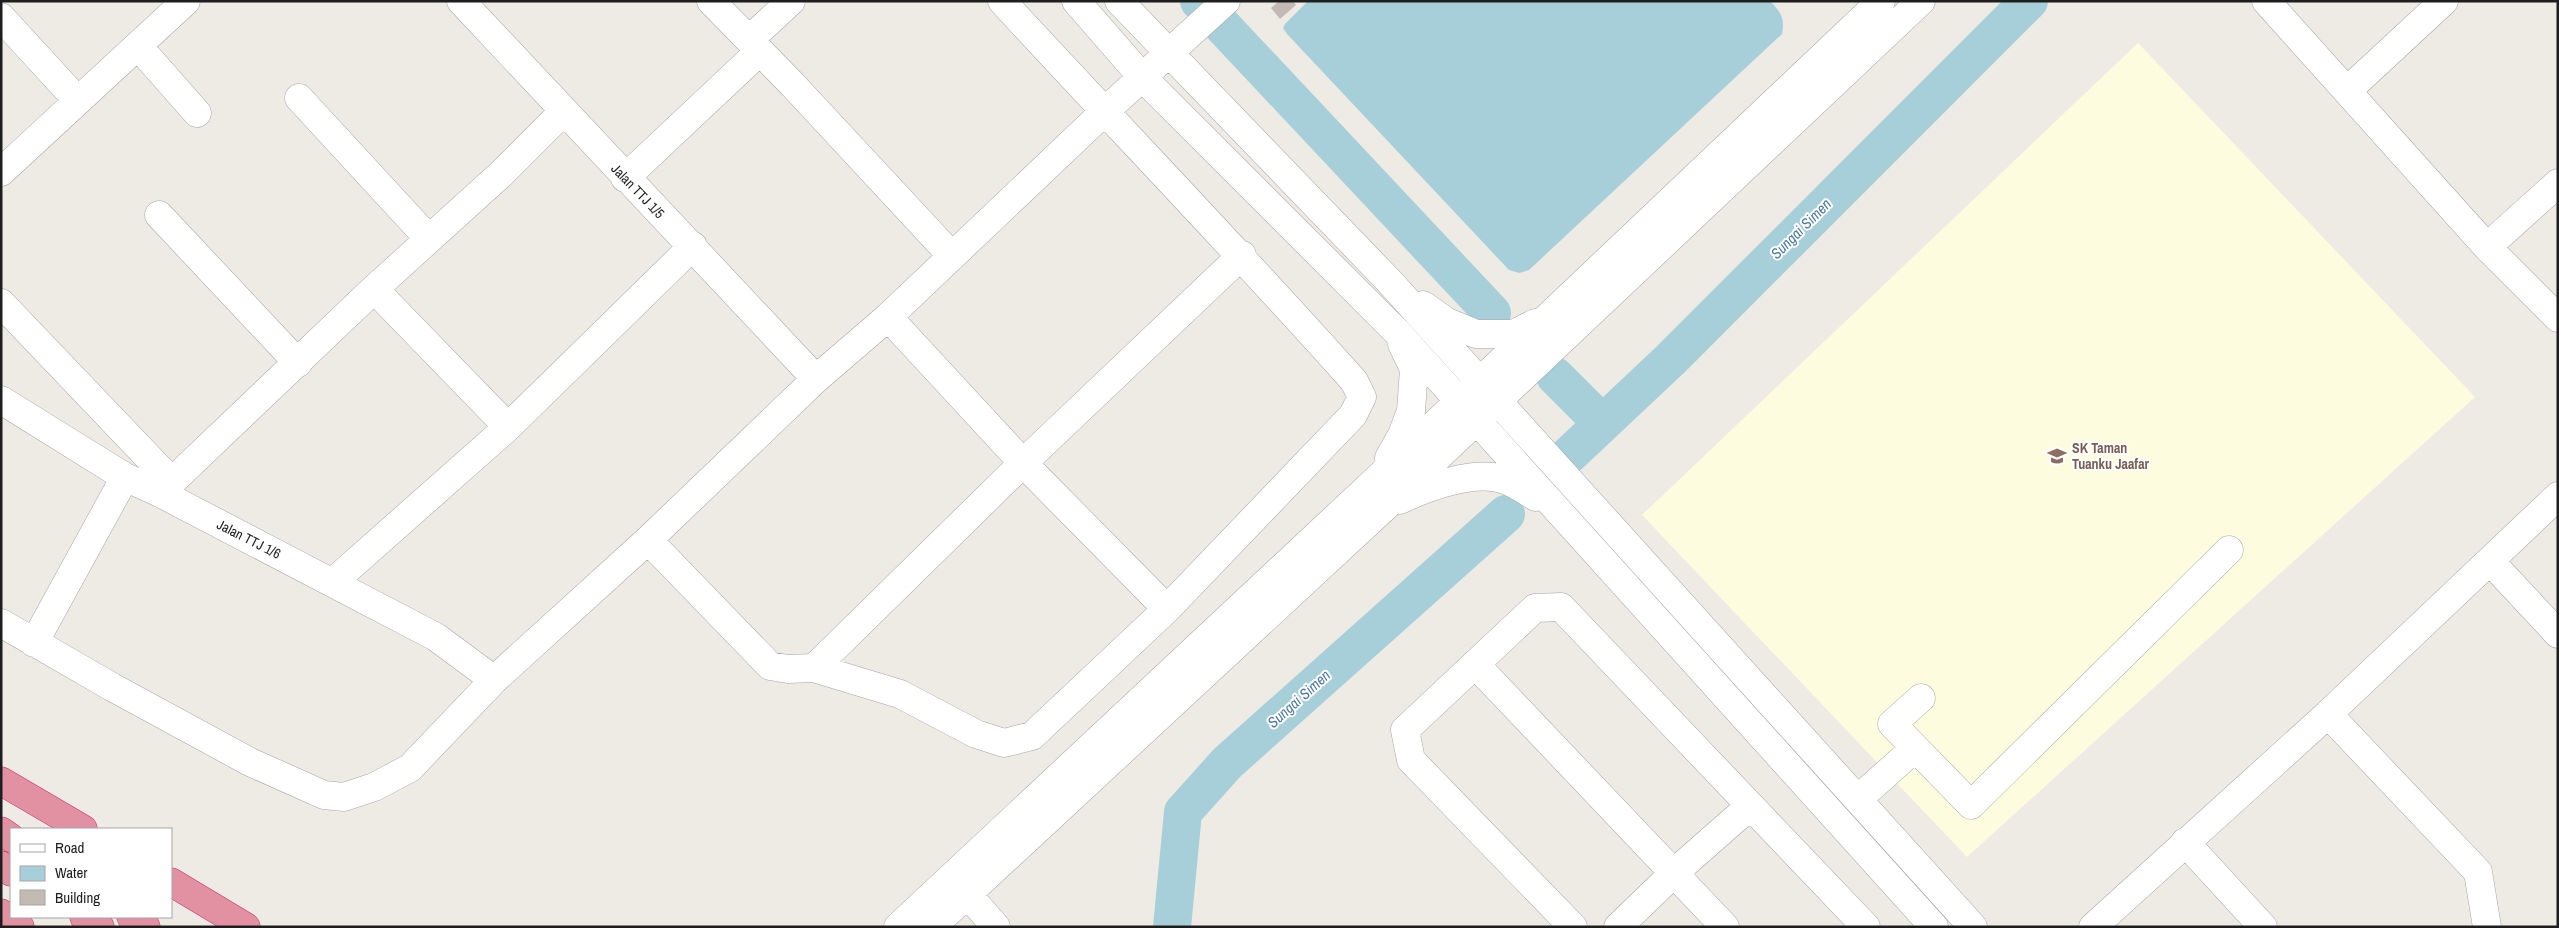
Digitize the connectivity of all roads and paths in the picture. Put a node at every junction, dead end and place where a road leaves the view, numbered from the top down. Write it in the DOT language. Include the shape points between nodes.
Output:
graph roads {
  1 [pos="186,1"];
  2 [pos="461,1"];
  3 [pos="710,1"];
  4 [pos="791,1"];
  5 [pos="1002,1"];
  6 [pos="1076,1"];
  7 [pos="1119,1"];
  8 [pos="1226,1"];
  9 [pos="1880,1"];
  10 [pos="1921,1"];
  11 [pos="2266,1"];
  12 [pos="2444,1"];
  13 [pos="1,16"];
  14 [pos="138,46"];
  15 [pos="754,46"];
  16 [pos="1167,54"];
  17 [pos="1142,77"];
  18 [pos="2348,90"];
  19 [pos="299,98"];
  20 [pos="78,101"];
  21 [pos="564,111"];
  22 [pos="1104,112"];
  23 [pos="197,113"];
  24 [pos="1,172"];
  25 [pos="625,178"];
  26 [pos="2558,183"];
  27 [pos="159,215"];
  28 [pos="429,239"];
  29 [pos="693,246"];
  30 [pos="2487,247"];
  31 [pos="1242,255"];
  32 [pos="952,256"];
  33 [pos="1389,281"];
  34 [pos="374,289"];
  35 [pos="1,303"];
  36 [pos="1550,315"];
  37 [pos="888,317"];
  38 [pos="2558,318"];
  39 [pos="1396,331"];
  40 [pos="298,363"];
  41 [pos="816,379"];
  42 [pos="1489,391"];
  43 [pos="1,400"];
  44 [pos="1468,411"];
  45 [pos="508,427"];
  46 [pos="1023,463"];
  47 [pos="125,477"];
  48 [pos="1377,479"];
  49 [pos="166,488"];
  50 [pos="2558,496"];
  51 [pos="1386,506"];
  52 [pos="648,540"];
  53 [pos="1591,546"];
  54 [pos="2228,550"];
  55 [pos="2490,560"];
  56 [pos="333,582"];
  57 [pos="1167,608"];
  58 [pos="1,623"];
  59 [pos="2558,634"];
  60 [pos="34,642"];
  61 [pos="1475,664"];
  62 [pos="814,668"];
  63 [pos="494,680"];
  64 [pos="1921,698"];
  65 [pos="2328,714"];
  66 [pos="1914,749"];
  67 [pos="1080,772"];
  68 [pos="1,780"];
  69 [pos="1858,800"];
  70 [pos="1750,806"];
  71 [pos="81,828"];
  72 [pos="2185,842"];
  73 [pos="1675,872"];
  74 [pos="172,883"];
  75 [pos="960,885"];
  76 [pos="1,913"];
  77 [pos="86,918"];
  78 [pos="132,918"];
  79 [pos="20,927"];
  80 [pos="100,927"];
  81 [pos="146,927"];
  82 [pos="246,927"];
  83 [pos="898,927"];
  84 [pos="932,927"];
  85 [pos="996,927"];
  86 [pos="1573,927"];
  87 [pos="1618,927"];
  88 [pos="1725,927"];
  89 [pos="1866,927"];
  90 [pos="1934,927"];
  91 [pos="1973,927"];
  92 [pos="2093,927"];
  93 [pos="2263,927"];
  94 [pos="2487,927"];
  1 -- 14 [label="street"];
  2 -- 21 [label="street, Jalan TTJ 1/5"];
  3 -- 15 [label="street"];
  4 -- 15 [label="street"];
  5 -- 22 [label="street"];
  6 -- 17 [label="street"];
  7 -- 16 [label="street"];
  8 -- 16 [label="street"];
  9 -- 36 [label="street"];
  10 -- 42 [label="street"];
  11 -- 18 [label="street"];
  12 -- 18 [label="street"];
  13 -- 20 [label="street"];
  14 -- 20 [label="street"];
  14 -- 23 [label="street"];
  15 -- 25 [label="street"];
  15 -- 32 [label="street"];
  16 -- 17 [label="street"];
  16 -- 33 [label="street"];
  17 -- 22 [label="street"];
  17 -- 39 [label="street"];
  18 -- 30 [label="street"];
  19 -- 28 [label="street"];
  20 -- 24 [label="street"];
  21 -- 25 [label="street, Jalan TTJ 1/5"];
  21 -- 28 [label="street"];
  22 -- 31 [label="street"];
  22 -- 32 [label="street"];
  25 -- 29 [label="street, Jalan TTJ 1/5"];
  26 -- 30 [label="street"];
  27 -- 40 [label="street"];
  28 -- 34 [label="street"];
  29 -- 41 [label="street, Jalan TTJ 1/5"];
  29 -- 45 [label="street"];
  30 -- 38 [label="street"];
  31 -- 46 [label="street"];
  31 -- 57 [label="street" via="1354,381 1362,397 1353,416"];
  32 -- 37 [label="street"];
  33 -- 36 [label="street" via="1447,322 1476,334 1514,334"];
  33 -- 42 [label="street"];
  34 -- 40 [label="street"];
  34 -- 45 [label="street"];
  35 -- 49 [label="street"];
  36 -- 42 [label="street"];
  37 -- 41 [label="street"];
  37 -- 46 [label="street"];
  39 -- 44 [label="street"];
  39 -- 48 [label="street" via="1414,368 1411,411 1402,436"];
  40 -- 49 [label="street"];
  41 -- 52 [label="street"];
  42 -- 44 [label="street"];
  42 -- 69 [label="street"];
  43 -- 47 [label="street, Jalan TTJ 1/6"];
  44 -- 48 [label="street"];
  44 -- 51 [label="street"];
  44 -- 53 [label="street"];
  45 -- 56 [label="street"];
  46 -- 57 [label="street"];
  46 -- 62 [label="street"];
  47 -- 49 [label="street, Jalan TTJ 1/6"];
  47 -- 60 [label="street"];
  48 -- 67 [label="street"];
  49 -- 56 [label="street, Jalan TTJ 1/6"];
  50 -- 55 [label="street"];
  51 -- 53 [label="street" via="1454,480 1504,479 1544,501"];
  51 -- 67 [label="street"];
  52 -- 62 [label="street" via="770,666"];
  52 -- 63 [label="street"];
  53 -- 90 [label="street"];
  54 -- 66 [label="street" via="1971,805"];
  55 -- 59 [label="street"];
  55 -- 65 [label="street"];
  56 -- 63 [label="street, Jalan TTJ 1/6" via="436,637"];
  57 -- 62 [label="street" via="1032,736 1004,743 976,734 900,694"];
  58 -- 60 [label="street"];
  60 -- 63 [label="street" via="250,762 324,795 344,797 374,787 410,768"];
  61 -- 70 [label="street" via="1535,608 1561,607"];
  61 -- 73 [label="street"];
  61 -- 86 [label="street" via="1405,730 1411,760"];
  64 -- 66 [label="street" via="1892,724"];
  65 -- 72 [label="street"];
  65 -- 94 [label="street" via="2478,872"];
  66 -- 69 [label="street"];
  67 -- 75 [label="street"];
  68 -- 71 [label="highway"];
  69 -- 91 [label="street"];
  70 -- 73 [label="street"];
  70 -- 89 [label="street"];
  72 -- 92 [label="street"];
  72 -- 93 [label="street"];
  73 -- 87 [label="street"];
  73 -- 88 [label="street"];
  74 -- 82 [label="highway"];
  75 -- 83 [label="street"];
  75 -- 84 [label="street"];
  75 -- 85 [label="street"];
  76 -- 79 [label="highway"];
  77 -- 80 [label="highway"];
  78 -- 81 [label="highway"];
}
